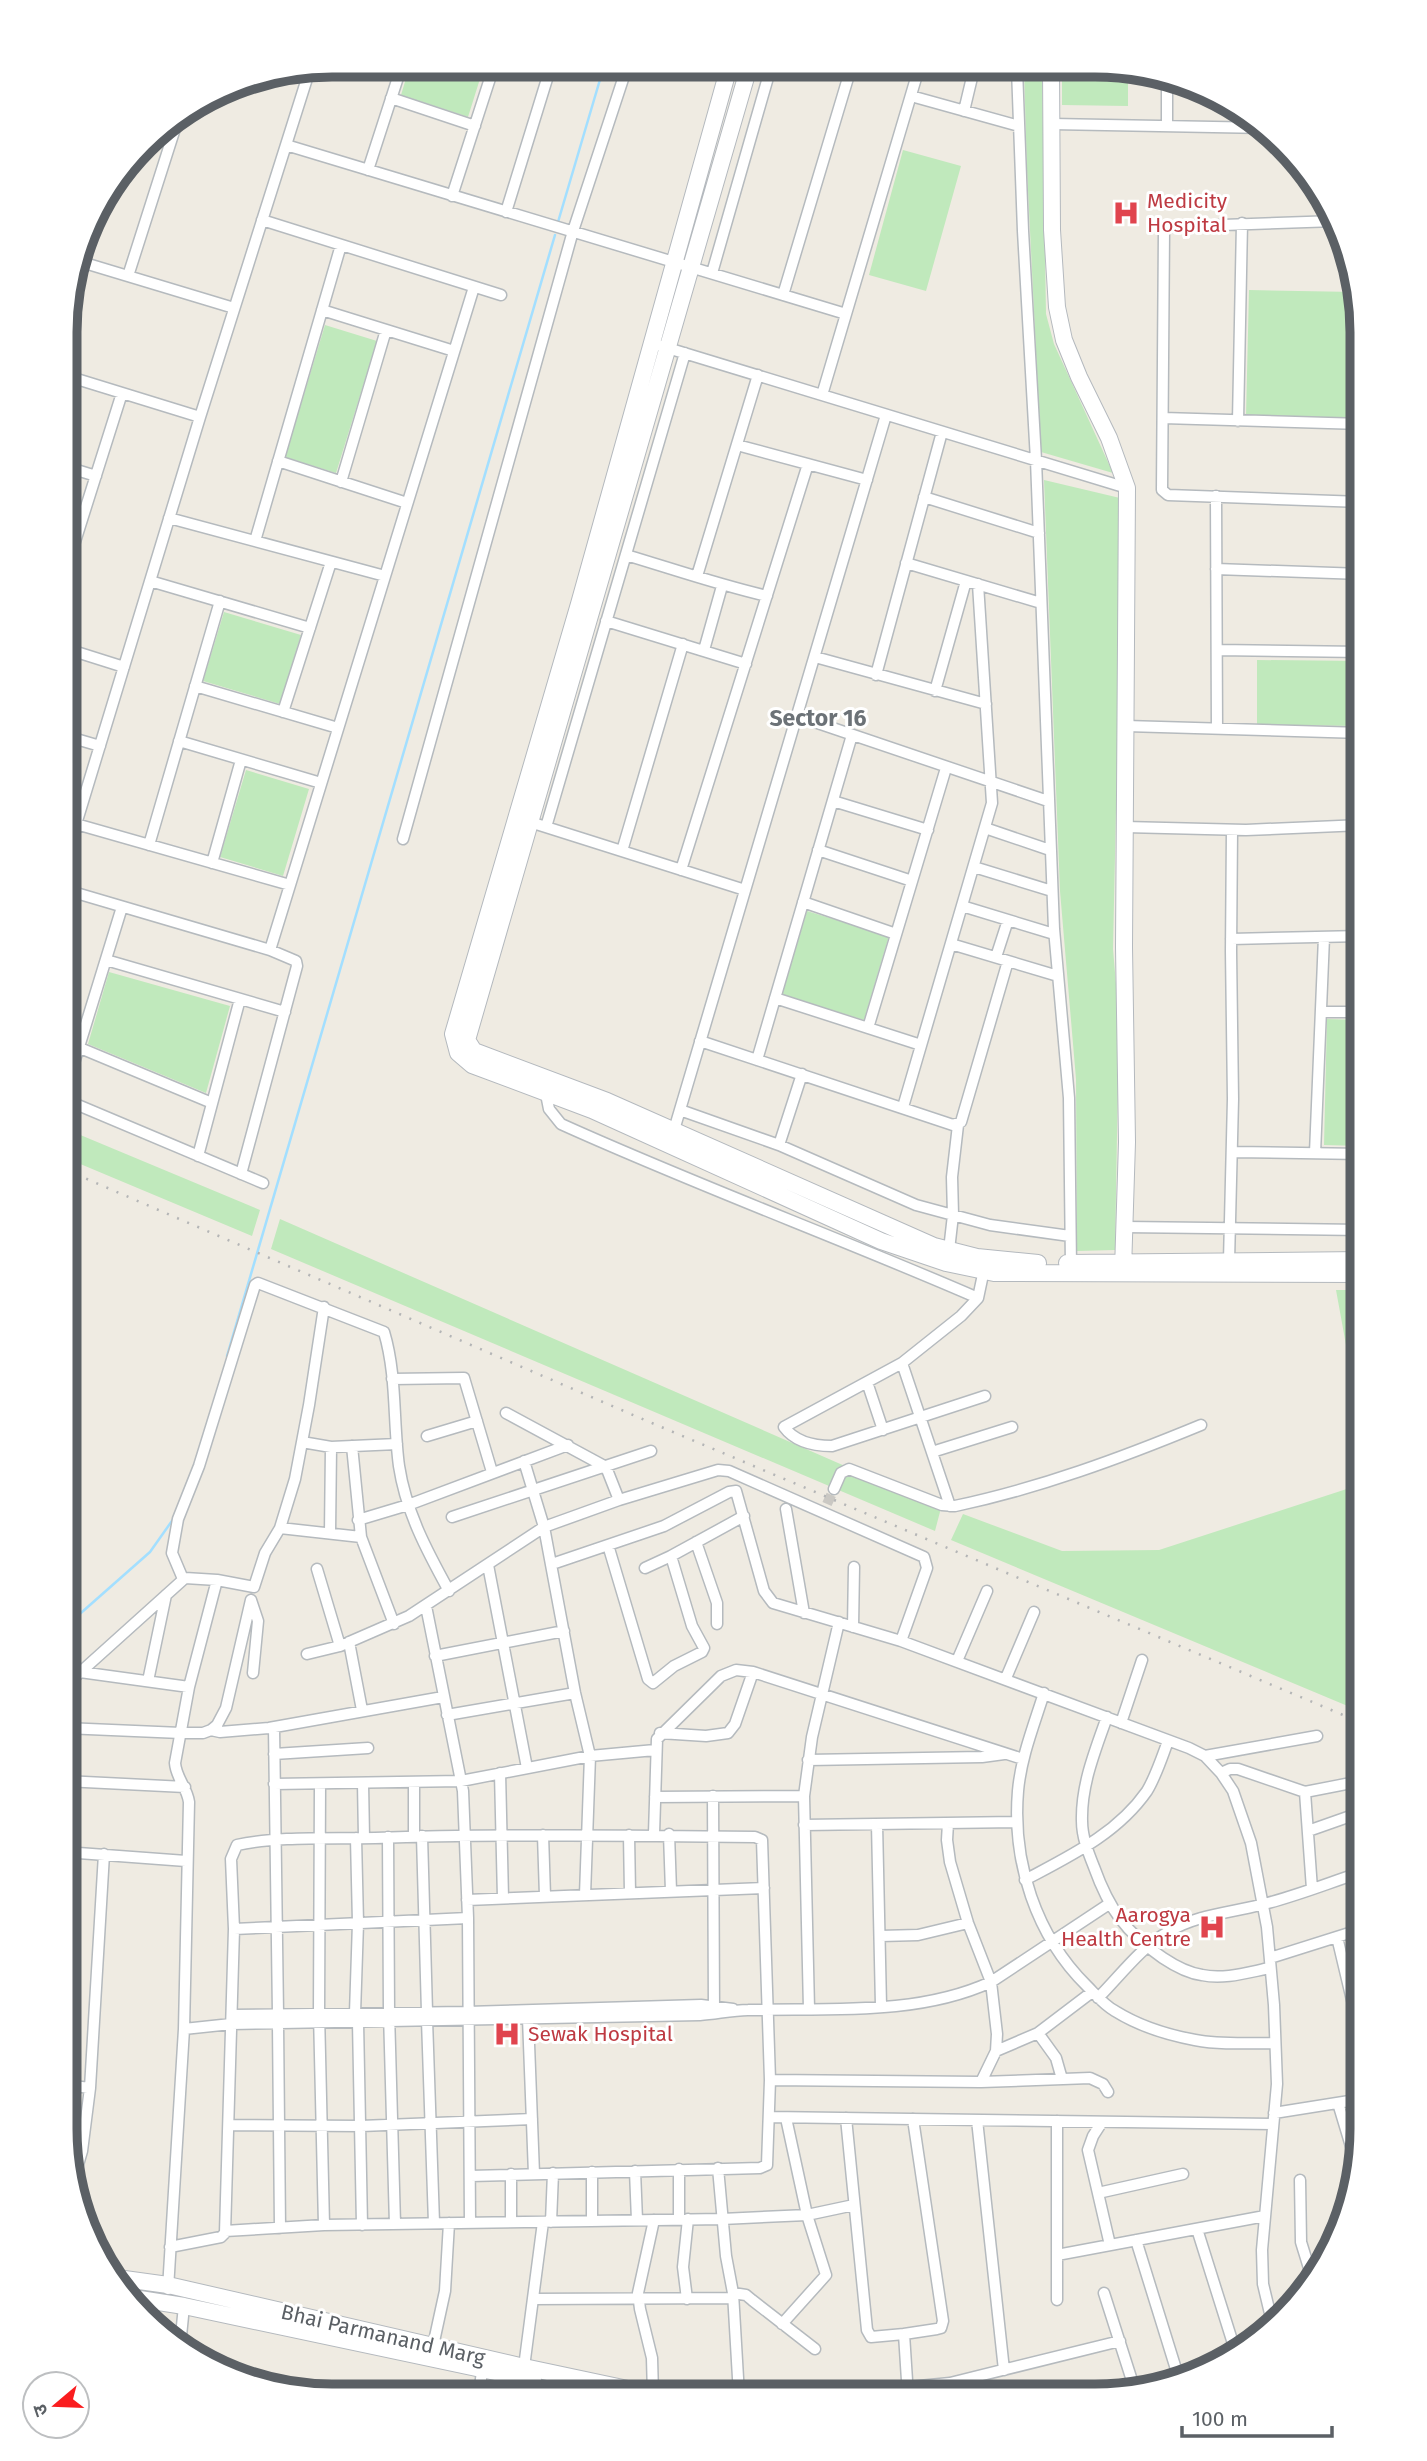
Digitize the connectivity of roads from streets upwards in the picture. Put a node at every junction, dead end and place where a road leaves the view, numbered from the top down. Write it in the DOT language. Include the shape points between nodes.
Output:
graph roads {
  1 [pos="398,77"];
  2 [pos="491,77"];
  3 [pos="548,77"];
  4 [pos="623,77"];
  5 [pos="726,77"];
  6 [pos="746,77"];
  7 [pos="768,77"];
  8 [pos="848,77"];
  9 [pos="916,77"];
  10 [pos="972,77"];
  11 [pos="1017,77"];
  12 [pos="1051,77"];
  13 [pos="307,78"];
  14 [pos="1167,88"];
  15 [pos="911,96"];
  16 [pos="391,98"];
  17 [pos="964,111"];
  18 [pos="1052,124"];
  19 [pos="475,126"];
  20 [pos="1019,126"];
  21 [pos="1167,126"];
  22 [pos="1247,128"];
  23 [pos="174,133"];
  24 [pos="286,145"];
  25 [pos="368,170"];
  26 [pos="452,196"];
  27 [pos="506,212"];
  28 [pos="262,220"];
  29 [pos="1325,221"];
  30 [pos="1242,223"];
  31 [pos="573,231"];
  32 [pos="341,245"];
  33 [pos="674,262"];
  34 [pos="87,264"];
  35 [pos="691,267"];
  36 [pos="712,273"];
  37 [pos="128,276"];
  38 [pos="474,287"];
  39 [pos="500,295"];
  40 [pos="783,295"];
  41 [pos="234,308"];
  42 [pos="322,310"];
  43 [pos="846,314"];
  44 [pos="386,330"];
  45 [pos="652,343"];
  46 [pos="668,348"];
  47 [pos="454,351"];
  48 [pos="685,353"];
  49 [pos="758,375"];
  50 [pos="77,379"];
  51 [pos="122,393"];
  52 [pos="822,395"];
  53 [pos="886,415"];
  54 [pos="200,417"];
  55 [pos="1163,418"];
  56 [pos="1238,421"];
  57 [pos="1350,424"];
  58 [pos="942,432"];
  59 [pos="737,445"];
  60 [pos="1036,460"];
  61 [pos="278,461"];
  62 [pos="808,464"];
  63 [pos="77,470"];
  64 [pos="96,476"];
  65 [pos="867,480"];
  66 [pos="341,482"];
  67 [pos="1127,488"];
  68 [pos="1216,496"];
  69 [pos="924,497"];
  70 [pos="1350,502"];
  71 [pos="407,503"];
  72 [pos="169,518"];
  73 [pos="77,531"];
  74 [pos="1039,533"];
  75 [pos="255,541"];
  76 [pos="626,555"];
  77 [pos="331,562"];
  78 [pos="906,563"];
  79 [pos="1216,569"];
  80 [pos="1350,574"];
  81 [pos="385,576"];
  82 [pos="697,576"];
  83 [pos="150,581"];
  84 [pos="972,583"];
  85 [pos="722,586"];
  86 [pos="767,596"];
  87 [pos="220,601"];
  88 [pos="1041,603"];
  89 [pos="606,621"];
  90 [pos="310,628"];
  91 [pos="683,645"];
  92 [pos="704,650"];
  93 [pos="1217,650"];
  94 [pos="77,652"];
  95 [pos="1350,652"];
  96 [pos="814,657"];
  97 [pos="746,664"];
  98 [pos="124,667"];
  99 [pos="876,675"];
  100 [pos="195,686"];
  101 [pos="935,691"];
  102 [pos="986,704"];
  103 [pos="284,712"];
  104 [pos="797,716"];
  105 [pos="1126,726"];
  106 [pos="338,728"];
  107 [pos="1217,729"];
  108 [pos="1350,733"];
  109 [pos="852,735"];
  110 [pos="77,739"];
  111 [pos="179,741"];
  112 [pos="100,746"];
  113 [pos="241,760"];
  114 [pos="946,768"];
  115 [pos="321,783"];
  116 [pos="991,783"];
  117 [pos="833,801"];
  118 [pos="1048,801"];
  119 [pos="77,821"];
  120 [pos="77,824"];
  121 [pos="538,825"];
  122 [pos="1350,825"];
  123 [pos="1125,827"];
  124 [pos="985,828"];
  125 [pos="928,830"];
  126 [pos="1232,830"];
  127 [pos="403,839"];
  128 [pos="149,845"];
  129 [pos="818,850"];
  130 [pos="1050,850"];
  131 [pos="622,851"];
  132 [pos="212,863"];
  133 [pos="974,867"];
  134 [pos="681,870"];
  135 [pos="912,881"];
  136 [pos="290,885"];
  137 [pos="745,890"];
  138 [pos="1052,891"];
  139 [pos="77,893"];
  140 [pos="803,902"];
  141 [pos="962,906"];
  142 [pos="122,907"];
  143 [pos="1008,920"];
  144 [pos="896,934"];
  145 [pos="1054,934"];
  146 [pos="1350,936"];
  147 [pos="1324,937"];
  148 [pos="1231,939"];
  149 [pos="951,944"];
  150 [pos="270,950"];
  151 [pos="996,957"];
  152 [pos="106,960"];
  153 [pos="1008,961"];
  154 [pos="1058,976"];
  155 [pos="775,998"];
  156 [pos="240,999"];
  157 [pos="285,1012"];
  158 [pos="1322,1012"];
  159 [pos="1350,1012"];
  160 [pos="868,1028"];
  161 [pos="701,1041"];
  162 [pos="921,1045"];
  163 [pos="80,1048"];
  164 [pos="464,1050"];
  165 [pos="77,1057"];
  166 [pos="757,1060"];
  167 [pos="802,1074"];
  168 [pos="546,1094"];
  169 [pos="212,1104"];
  170 [pos="77,1105"];
  171 [pos="903,1107"];
  172 [pos="680,1110"];
  173 [pos="958,1125"];
  174 [pos="674,1130"];
  175 [pos="779,1145"];
  176 [pos="1232,1152"];
  177 [pos="1315,1153"];
  178 [pos="1350,1154"];
  179 [pos="198,1156"];
  180 [pos="241,1174"];
  181 [pos="263,1183"];
  182 [pos="953,1215"];
  183 [pos="1124,1227"];
  184 [pos="1230,1229"];
  185 [pos="1350,1230"];
  186 [pos="847,1234"];
  187 [pos="1070,1236"];
  188 [pos="950,1250"];
  189 [pos="1350,1260"];
  190 [pos="1228,1261"];
  191 [pos="985,1265"];
  192 [pos="1071,1268"];
  193 [pos="1123,1268"];
  194 [pos="1350,1274"];
  195 [pos="978,1298"];
  196 [pos="324,1307"];
  197 [pos="902,1363"];
  198 [pos="392,1379"];
  199 [pos="867,1382"];
  200 [pos="985,1396"];
  201 [pos="506,1413"];
  202 [pos="920,1417"];
  203 [pos="477,1421"];
  204 [pos="1201,1425"];
  205 [pos="1012,1427"];
  206 [pos="883,1430"];
  207 [pos="427,1436"];
  208 [pos="302,1442"];
  209 [pos="397,1444"];
  210 [pos="568,1445"];
  211 [pos="352,1446"];
  212 [pos="331,1447"];
  213 [pos="651,1451"];
  214 [pos="932,1452"];
  215 [pos="524,1461"];
  216 [pos="607,1467"];
  217 [pos="492,1472"];
  218 [pos="834,1489"];
  219 [pos="533,1491"];
  220 [pos="618,1500"];
  221 [pos="408,1505"];
  222 [pos="950,1506"];
  223 [pos="786,1509"];
  224 [pos="744,1516"];
  225 [pos="452,1517"];
  226 [pos="358,1520"];
  227 [pos="544,1527"];
  228 [pos="280,1528"];
  229 [pos="330,1533"];
  230 [pos="361,1537"];
  231 [pos="696,1542"];
  232 [pos="608,1545"];
  233 [pos="671,1556"];
  234 [pos="552,1564"];
  235 [pos="488,1565"];
  236 [pos="854,1567"];
  237 [pos="645,1568"];
  238 [pos="317,1569"];
  239 [pos="183,1579"];
  240 [pos="217,1580"];
  241 [pos="449,1591"];
  242 [pos="987,1591"];
  243 [pos="166,1595"];
  244 [pos="426,1606"];
  245 [pos="804,1612"];
  246 [pos="1034,1612"];
  247 [pos="839,1622"];
  248 [pos="394,1624"];
  249 [pos="717,1624"];
  250 [pos="853,1627"];
  251 [pos="564,1631"];
  252 [pos="503,1641"];
  253 [pos="901,1641"];
  254 [pos="344,1644"];
  255 [pos="307,1654"];
  256 [pos="435,1656"];
  257 [pos="1142,1660"];
  258 [pos="957,1661"];
  259 [pos="80,1672"];
  260 [pos="753,1672"];
  261 [pos="253,1673"];
  262 [pos="77,1675"];
  263 [pos="1006,1678"];
  264 [pos="148,1681"];
  265 [pos="189,1687"];
  266 [pos="575,1693"];
  267 [pos="1044,1693"];
  268 [pos="821,1695"];
  269 [pos="443,1697"];
  270 [pos="515,1704"];
  271 [pos="362,1710"];
  272 [pos="447,1715"];
  273 [pos="1107,1717"];
  274 [pos="1121,1723"];
  275 [pos="274,1727"];
  276 [pos="77,1729"];
  277 [pos="211,1730"];
  278 [pos="181,1733"];
  279 [pos="660,1733"];
  280 [pos="1317,1736"];
  281 [pos="1168,1741"];
  282 [pos="368,1748"];
  283 [pos="656,1750"];
  284 [pos="1007,1753"];
  285 [pos="274,1754"];
  286 [pos="590,1756"];
  287 [pos="1205,1756"];
  288 [pos="1023,1759"];
  289 [pos="808,1760"];
  290 [pos="527,1768"];
  291 [pos="500,1773"];
  292 [pos="1221,1773"];
  293 [pos="461,1781"];
  294 [pos="77,1782"];
  295 [pos="414,1782"];
  296 [pos="363,1783"];
  297 [pos="1350,1783"];
  298 [pos="274,1784"];
  299 [pos="320,1784"];
  300 [pos="185,1787"];
  301 [pos="1306,1792"];
  302 [pos="713,1796"];
  303 [pos="804,1796"];
  304 [pos="655,1797"];
  305 [pos="1350,1816"];
  306 [pos="1016,1822"];
  307 [pos="948,1823"];
  308 [pos="877,1824"];
  309 [pos="804,1825"];
  310 [pos="1308,1831"];
  311 [pos="654,1834"];
  312 [pos="669,1834"];
  313 [pos="503,1835"];
  314 [pos="544,1835"];
  315 [pos="588,1835"];
  316 [pos="629,1835"];
  317 [pos="418,1836"];
  318 [pos="464,1836"];
  319 [pos="713,1836"];
  320 [pos="360,1838"];
  321 [pos="388,1838"];
  322 [pos="320,1840"];
  323 [pos="275,1841"];
  324 [pos="1086,1847"];
  325 [pos="77,1853"];
  326 [pos="104,1854"];
  327 [pos="186,1861"];
  328 [pos="1350,1876"];
  329 [pos="1026,1880"];
  330 [pos="764,1888"];
  331 [pos="715,1889"];
  332 [pos="1312,1889"];
  333 [pos="671,1891"];
  334 [pos="630,1893"];
  335 [pos="585,1895"];
  336 [pos="545,1896"];
  337 [pos="503,1898"];
  338 [pos="467,1900"];
  339 [pos="1109,1904"];
  340 [pos="1263,1905"];
  341 [pos="468,1918"];
  342 [pos="425,1920"];
  343 [pos="390,1922"];
  344 [pos="358,1923"];
  345 [pos="968,1923"];
  346 [pos="320,1925"];
  347 [pos="277,1927"];
  348 [pos="234,1929"];
  349 [pos="1350,1933"];
  350 [pos="880,1936"];
  351 [pos="1337,1937"];
  352 [pos="1052,1942"];
  353 [pos="1148,1947"];
  354 [pos="1270,1963"];
  355 [pos="991,1982"];
  356 [pos="1350,1984"];
  357 [pos="1095,1995"];
  358 [pos="881,2006"];
  359 [pos="767,2009"];
  360 [pos="809,2009"];
  361 [pos="714,2010"];
  362 [pos="551,2013"];
  363 [pos="427,2016"];
  364 [pos="467,2016"];
  365 [pos="357,2017"];
  366 [pos="390,2017"];
  367 [pos="319,2018"];
  368 [pos="528,2018"];
  369 [pos="278,2019"];
  370 [pos="232,2020"];
  371 [pos="184,2029"];
  372 [pos="1038,2033"];
  373 [pos="1275,2043"];
  374 [pos="996,2051"];
  375 [pos="1062,2079"];
  376 [pos="770,2080"];
  377 [pos="981,2082"];
  378 [pos="77,2086"];
  379 [pos="90,2088"];
  380 [pos="1108,2092"];
  381 [pos="1350,2101"];
  382 [pos="1338,2103"];
  383 [pos="770,2117"];
  384 [pos="786,2118"];
  385 [pos="846,2118"];
  386 [pos="532,2119"];
  387 [pos="913,2119"];
  388 [pos="1273,2119"];
  389 [pos="977,2120"];
  390 [pos="1057,2121"];
  391 [pos="470,2122"];
  392 [pos="1102,2122"];
  393 [pos="431,2123"];
  394 [pos="229,2124"];
  395 [pos="393,2124"];
  396 [pos="280,2125"];
  397 [pos="322,2125"];
  398 [pos="361,2126"];
  399 [pos="1349,2141"];
  400 [pos="79,2158"];
  401 [pos="718,2168"];
  402 [pos="679,2169"];
  403 [pos="635,2171"];
  404 [pos="592,2172"];
  405 [pos="553,2173"];
  406 [pos="511,2174"];
  407 [pos="534,2174"];
  408 [pos="1183,2174"];
  409 [pos="470,2176"];
  410 [pos="1300,2180"];
  411 [pos="1098,2193"];
  412 [pos="854,2205"];
  413 [pos="807,2215"];
  414 [pos="1265,2216"];
  415 [pos="683,2219"];
  416 [pos="722,2219"];
  417 [pos="637,2220"];
  418 [pos="654,2220"];
  419 [pos="592,2221"];
  420 [pos="470,2222"];
  421 [pos="511,2222"];
  422 [pos="547,2222"];
  423 [pos="434,2223"];
  424 [pos="449,2223"];
  425 [pos="395,2224"];
  426 [pos="324,2225"];
  427 [pos="362,2225"];
  428 [pos="280,2228"];
  429 [pos="1197,2229"];
  430 [pos="225,2231"];
  431 [pos="1136,2240"];
  432 [pos="1110,2245"];
  433 [pos="170,2247"];
  434 [pos="1057,2255"];
  435 [pos="1309,2268"];
  436 [pos="126,2279"];
  437 [pos="168,2285"];
  438 [pos="1104,2293"];
  439 [pos="733,2296"];
  440 [pos="142,2299"];
  441 [pos="533,2299"];
  442 [pos="687,2299"];
  443 [pos="638,2300"];
  444 [pos="1057,2300"];
  445 [pos="167,2303"];
  446 [pos="184,2306"];
  447 [pos="1270,2314"];
  448 [pos="782,2324"];
  449 [pos="181,2334"];
  450 [pos="904,2334"];
  451 [pos="1120,2341"];
  452 [pos="1233,2344"];
  453 [pos="433,2346"];
  454 [pos="815,2349"];
  455 [pos="483,2364"];
  456 [pos="524,2367"];
  457 [pos="1004,2370"];
  458 [pos="1176,2370"];
  459 [pos="1132,2381"];
  460 [pos="480,2384"];
  461 [pos="564,2384"];
  462 [pos="604,2384"];
  463 [pos="654,2384"];
  464 [pos="738,2384"];
  465 [pos="908,2384"];
  466 [pos="945,2384"];
  1 -- 16 [label="street"];
  2 -- 19 [label="street"];
  3 -- 27 [label="street"];
  4 -- 31 [label="street"];
  5 -- 33 [label="street"];
  6 -- 35 [label="street"];
  7 -- 36 [label="street"];
  8 -- 40 [label="street"];
  9 -- 15 [label="street"];
  10 -- 17 [label="street"];
  11 -- 20 [label="street"];
  12 -- 18 [label="street"];
  13 -- 24 [label="street"];
  14 -- 21 [label="street"];
  15 -- 17 [label="street"];
  15 -- 43 [label="street"];
  16 -- 19 [label="street"];
  16 -- 25 [label="street"];
  17 -- 20 [label="street"];
  18 -- 21 [label="street"];
  18 -- 67 [label="street" via="1052,230 1063,340"];
  19 -- 26 [label="street"];
  20 -- 60 [label="street"];
  21 -- 22 [label="street"];
  23 -- 37 [label="street"];
  24 -- 25 [label="street"];
  24 -- 28 [label="street"];
  25 -- 26 [label="street"];
  26 -- 27 [label="street"];
  27 -- 31 [label="street"];
  28 -- 32 [label="street"];
  28 -- 41 [label="street"];
  29 -- 30 [label="street"];
  30 -- 55 [label="street" via="1164,230"];
  30 -- 56 [label="street"];
  31 -- 33 [label="street"];
  31 -- 127 [label="street"];
  32 -- 38 [label="street"];
  32 -- 42 [label="street"];
  33 -- 35 [label="street"];
  33 -- 45 [label="street"];
  34 -- 37 [label="street"];
  35 -- 36 [label="street"];
  35 -- 46 [label="street"];
  36 -- 40 [label="street"];
  37 -- 41 [label="street"];
  38 -- 39 [label="street"];
  38 -- 47 [label="street"];
  40 -- 43 [label="street"];
  41 -- 54 [label="street"];
  42 -- 44 [label="street"];
  42 -- 61 [label="street"];
  43 -- 52 [label="street"];
  44 -- 47 [label="street"];
  44 -- 66 [label="street"];
  45 -- 46 [label="street"];
  45 -- 164 [label="street" via="453,1034"];
  46 -- 48 [label="street"];
  46 -- 121 [label="street"];
  47 -- 71 [label="street"];
  48 -- 49 [label="street"];
  48 -- 76 [label="street"];
  49 -- 52 [label="street"];
  49 -- 59 [label="street"];
  50 -- 51 [label="street"];
  51 -- 54 [label="street"];
  51 -- 64 [label="street"];
  52 -- 53 [label="street"];
  53 -- 58 [label="street"];
  53 -- 65 [label="street"];
  54 -- 72 [label="street"];
  55 -- 56 [label="street"];
  55 -- 68 [label="street" via="1164,493"];
  56 -- 57 [label="street"];
  58 -- 60 [label="street"];
  58 -- 69 [label="street"];
  59 -- 62 [label="street"];
  59 -- 82 [label="street"];
  60 -- 67 [label="street"];
  60 -- 74 [label="street"];
  61 -- 66 [label="street"];
  61 -- 75 [label="street"];
  62 -- 65 [label="street"];
  62 -- 86 [label="street"];
  63 -- 64 [label="street"];
  64 -- 73 [label="street"];
  65 -- 96 [label="street"];
  66 -- 71 [label="street"];
  67 -- 105 [label="street"];
  68 -- 70 [label="street"];
  68 -- 79 [label="street"];
  69 -- 74 [label="street"];
  69 -- 78 [label="street"];
  71 -- 81 [label="street"];
  72 -- 75 [label="street"];
  72 -- 83 [label="street"];
  74 -- 88 [label="street"];
  75 -- 77 [label="street"];
  76 -- 82 [label="street"];
  76 -- 89 [label="street"];
  77 -- 81 [label="street"];
  77 -- 90 [label="street"];
  78 -- 84 [label="street"];
  78 -- 99 [label="street"];
  79 -- 80 [label="street"];
  79 -- 93 [label="street"];
  81 -- 106 [label="street"];
  82 -- 85 [label="street"];
  83 -- 87 [label="street"];
  83 -- 98 [label="street"];
  84 -- 88 [label="street"];
  84 -- 101 [label="street"];
  84 -- 102 [label="street"];
  85 -- 86 [label="street"];
  85 -- 92 [label="street"];
  86 -- 97 [label="street"];
  87 -- 90 [label="street"];
  87 -- 100 [label="street"];
  88 -- 118 [label="street"];
  89 -- 91 [label="street"];
  89 -- 121 [label="street"];
  90 -- 103 [label="street"];
  91 -- 92 [label="street"];
  91 -- 131 [label="street"];
  92 -- 97 [label="street"];
  93 -- 95 [label="street"];
  93 -- 107 [label="street"];
  94 -- 98 [label="street"];
  96 -- 99 [label="street"];
  96 -- 104 [label="street"];
  97 -- 134 [label="street"];
  98 -- 112 [label="street"];
  99 -- 101 [label="street"];
  100 -- 103 [label="street"];
  100 -- 111 [label="street"];
  101 -- 102 [label="street"];
  102 -- 116 [label="street"];
  103 -- 106 [label="street"];
  104 -- 109 [label="street"];
  104 -- 137 [label="street"];
  105 -- 107 [label="street"];
  105 -- 123 [label="street"];
  106 -- 115 [label="street"];
  107 -- 108 [label="street"];
  109 -- 114 [label="street"];
  109 -- 117 [label="street"];
  110 -- 112 [label="street"];
  111 -- 113 [label="street"];
  111 -- 128 [label="street"];
  112 -- 119 [label="street"];
  113 -- 115 [label="street"];
  113 -- 132 [label="street"];
  114 -- 116 [label="street"];
  114 -- 125 [label="street"];
  115 -- 136 [label="street"];
  116 -- 118 [label="street"];
  116 -- 124 [label="street" via="992,803"];
  117 -- 125 [label="street"];
  117 -- 129 [label="street"];
  118 -- 130 [label="street"];
  120 -- 128 [label="street"];
  121 -- 131 [label="street"];
  121 -- 164 [label="street"];
  122 -- 126 [label="street"];
  123 -- 126 [label="street"];
  123 -- 183 [label="street"];
  124 -- 130 [label="street"];
  124 -- 133 [label="street"];
  125 -- 135 [label="street"];
  126 -- 148 [label="street"];
  128 -- 132 [label="street"];
  129 -- 135 [label="street"];
  129 -- 140 [label="street"];
  130 -- 138 [label="street"];
  131 -- 134 [label="street"];
  132 -- 136 [label="street"];
  133 -- 138 [label="street"];
  133 -- 141 [label="street"];
  134 -- 137 [label="street"];
  135 -- 144 [label="street"];
  136 -- 150 [label="street"];
  137 -- 161 [label="street"];
  138 -- 145 [label="street"];
  139 -- 142 [label="street"];
  140 -- 144 [label="street"];
  140 -- 155 [label="street"];
  141 -- 143 [label="street"];
  141 -- 149 [label="street"];
  142 -- 150 [label="street"];
  142 -- 152 [label="street"];
  143 -- 145 [label="street"];
  143 -- 151 [label="street"];
  144 -- 160 [label="street"];
  145 -- 154 [label="street"];
  146 -- 147 [label="street"];
  147 -- 148 [label="street"];
  147 -- 158 [label="street"];
  148 -- 176 [label="street"];
  149 -- 151 [label="street"];
  149 -- 162 [label="street"];
  150 -- 157 [label="street" via="296,961"];
  151 -- 153 [label="street"];
  152 -- 156 [label="street"];
  152 -- 163 [label="street"];
  153 -- 154 [label="street"];
  153 -- 173 [label="street"];
  154 -- 187 [label="street" via="1069,1098"];
  155 -- 160 [label="street"];
  155 -- 166 [label="street"];
  156 -- 157 [label="street"];
  156 -- 169 [label="street"];
  157 -- 180 [label="street"];
  158 -- 159 [label="street"];
  158 -- 177 [label="street"];
  160 -- 162 [label="street"];
  161 -- 166 [label="street"];
  161 -- 172 [label="street"];
  162 -- 171 [label="street"];
  163 -- 165 [label="street"];
  163 -- 169 [label="street"];
  164 -- 168 [label="street" via="472,1065"];
  164 -- 174 [label="street"];
  166 -- 167 [label="street"];
  167 -- 171 [label="street"];
  167 -- 175 [label="street"];
  168 -- 186 [label="street" via="592,1110"];
  168 -- 186 [label="street" via="549,1109 561,1124 719,1192"];
  169 -- 179 [label="street"];
  170 -- 179 [label="street"];
  171 -- 173 [label="street"];
  172 -- 174 [label="street"];
  172 -- 175 [label="street"];
  173 -- 182 [label="street"];
  174 -- 188 [label="street"];
  175 -- 182 [label="street" via="916,1205"];
  176 -- 177 [label="street"];
  176 -- 184 [label="street"];
  177 -- 178 [label="street"];
  179 -- 180 [label="street"];
  180 -- 181 [label="street"];
  182 -- 187 [label="street"];
  182 -- 188 [label="street"];
  183 -- 184 [label="street"];
  183 -- 193 [label="street"];
  184 -- 185 [label="street"];
  184 -- 190 [label="street"];
  186 -- 191 [label="street" via="946,1264"];
  186 -- 195 [label="street"];
  187 -- 192 [label="street"];
  188 -- 191 [label="street"];
  189 -- 190 [label="street"];
  190 -- 193 [label="street"];
  191 -- 192 [label="street"];
  191 -- 195 [label="street"];
  192 -- 193 [label="street"];
  193 -- 194 [label="street"];
  195 -- 197 [label="street"];
  196 -- 198 [label="street" via="384,1332"];
  196 -- 208 [label="street"];
  196 -- 239 [label="street" via="255,1284 200,1466 175,1532 172,1553"];
  197 -- 199 [label="street"];
  197 -- 202 [label="street"];
  198 -- 203 [label="street" via="464,1378"];
  198 -- 209 [label="street"];
  199 -- 206 [label="street"];
  199 -- 206 [label="street" via="784,1427 795,1439 822,1446"];
  200 -- 202 [label="street"];
  201 -- 210 [label="street"];
  202 -- 206 [label="street"];
  202 -- 214 [label="street"];
  203 -- 207 [label="street"];
  203 -- 217 [label="street"];
  204 -- 222 [label="street" via="1048,1483"];
  205 -- 214 [label="street"];
  208 -- 212 [label="street"];
  208 -- 228 [label="street"];
  209 -- 211 [label="street"];
  209 -- 221 [label="street"];
  210 -- 215 [label="street"];
  210 -- 216 [label="street"];
  211 -- 212 [label="street"];
  211 -- 226 [label="street"];
  212 -- 229 [label="street"];
  213 -- 216 [label="street"];
  214 -- 222 [label="street"];
  215 -- 217 [label="street"];
  215 -- 219 [label="street"];
  216 -- 219 [label="street"];
  216 -- 220 [label="street"];
  217 -- 221 [label="street"];
  218 -- 222 [label="street" via="841,1473 849,1469"];
  219 -- 225 [label="street"];
  219 -- 227 [label="street"];
  220 -- 227 [label="street"];
  220 -- 253 [label="street" via="718,1470 729,1471 826,1508 919,1554 927,1568"];
  221 -- 226 [label="street"];
  221 -- 241 [label="street" via="421,1541"];
  223 -- 245 [label="street"];
  224 -- 231 [label="street"];
  224 -- 232 [label="street" via="733,1491 664,1526"];
  224 -- 245 [label="street" via="767,1598 778,1606"];
  226 -- 230 [label="street"];
  227 -- 234 [label="street"];
  227 -- 235 [label="street"];
  228 -- 229 [label="street"];
  228 -- 240 [label="street" via="265,1553 254,1587"];
  229 -- 230 [label="street"];
  230 -- 248 [label="street"];
  231 -- 233 [label="street"];
  231 -- 249 [label="street" via="718,1603"];
  232 -- 233 [label="street" via="648,1679 653,1683 704,1650"];
  232 -- 234 [label="street"];
  233 -- 237 [label="street"];
  234 -- 251 [label="street"];
  235 -- 241 [label="street"];
  235 -- 252 [label="street"];
  236 -- 250 [label="street"];
  238 -- 254 [label="street"];
  239 -- 240 [label="street"];
  239 -- 243 [label="street"];
  240 -- 265 [label="street"];
  241 -- 244 [label="street"];
  242 -- 258 [label="street"];
  243 -- 259 [label="street"];
  243 -- 264 [label="street"];
  244 -- 248 [label="street"];
  244 -- 256 [label="street"];
  245 -- 247 [label="street"];
  246 -- 263 [label="street"];
  247 -- 250 [label="street"];
  247 -- 268 [label="street"];
  248 -- 254 [label="street"];
  250 -- 253 [label="street"];
  251 -- 252 [label="street"];
  251 -- 266 [label="street"];
  252 -- 256 [label="street"];
  252 -- 270 [label="street"];
  253 -- 258 [label="street"];
  254 -- 255 [label="street"];
  254 -- 271 [label="street"];
  256 -- 269 [label="street"];
  257 -- 274 [label="street"];
  258 -- 263 [label="street"];
  259 -- 262 [label="street"];
  259 -- 264 [label="street"];
  260 -- 268 [label="street"];
  260 -- 279 [label="street" via="736,1670 721,1676"];
  260 -- 279 [label="street" via="729,1733"];
  261 -- 277 [label="street" via="258,1621 251,1600 226,1708"];
  263 -- 267 [label="street"];
  264 -- 265 [label="street"];
  265 -- 278 [label="street"];
  266 -- 270 [label="street"];
  266 -- 286 [label="street"];
  267 -- 273 [label="street"];
  267 -- 288 [label="street"];
  268 -- 284 [label="street"];
  268 -- 289 [label="street"];
  269 -- 271 [label="street"];
  269 -- 272 [label="street"];
  270 -- 272 [label="street"];
  270 -- 290 [label="street"];
  271 -- 275 [label="street"];
  272 -- 293 [label="street"];
  273 -- 274 [label="street"];
  273 -- 324 [label="street" via="1083,1794"];
  274 -- 281 [label="street"];
  275 -- 277 [label="street"];
  275 -- 285 [label="street"];
  276 -- 278 [label="street"];
  277 -- 278 [label="street"];
  278 -- 300 [label="street" via="176,1772"];
  279 -- 283 [label="street"];
  280 -- 287 [label="street"];
  281 -- 287 [label="street"];
  281 -- 324 [label="street" via="1147,1790 1114,1826"];
  282 -- 285 [label="street"];
  283 -- 286 [label="street"];
  283 -- 304 [label="street"];
  284 -- 288 [label="street"];
  284 -- 289 [label="street"];
  285 -- 298 [label="street"];
  286 -- 290 [label="street"];
  286 -- 315 [label="street"];
  287 -- 292 [label="street"];
  288 -- 306 [label="street"];
  289 -- 303 [label="street"];
  290 -- 291 [label="street"];
  291 -- 293 [label="street"];
  291 -- 313 [label="street"];
  292 -- 301 [label="street" via="1238,1769"];
  292 -- 340 [label="street" via="1243,1816"];
  293 -- 295 [label="street"];
  293 -- 318 [label="street"];
  294 -- 300 [label="street"];
  295 -- 296 [label="street"];
  295 -- 317 [label="street"];
  296 -- 299 [label="street"];
  296 -- 320 [label="street"];
  297 -- 301 [label="street"];
  298 -- 299 [label="street"];
  298 -- 323 [label="street"];
  299 -- 322 [label="street"];
  300 -- 327 [label="street"];
  301 -- 310 [label="street"];
  302 -- 303 [label="street"];
  302 -- 304 [label="street"];
  302 -- 319 [label="street"];
  303 -- 309 [label="street"];
  304 -- 311 [label="street"];
  305 -- 310 [label="street"];
  306 -- 307 [label="street"];
  306 -- 329 [label="street"];
  307 -- 308 [label="street"];
  307 -- 345 [label="street" via="950,1862"];
  308 -- 309 [label="street"];
  308 -- 350 [label="street"];
  309 -- 360 [label="street"];
  310 -- 332 [label="street"];
  311 -- 312 [label="street"];
  311 -- 316 [label="street"];
  312 -- 319 [label="street"];
  312 -- 333 [label="street"];
  313 -- 314 [label="street"];
  313 -- 318 [label="street"];
  313 -- 337 [label="street"];
  314 -- 315 [label="street"];
  314 -- 336 [label="street"];
  315 -- 316 [label="street"];
  315 -- 335 [label="street"];
  316 -- 334 [label="street"];
  317 -- 318 [label="street"];
  317 -- 321 [label="street"];
  317 -- 342 [label="street"];
  318 -- 338 [label="street"];
  319 -- 330 [label="street" via="762,1840"];
  319 -- 331 [label="street"];
  320 -- 321 [label="street"];
  320 -- 322 [label="street"];
  320 -- 344 [label="street"];
  321 -- 343 [label="street"];
  322 -- 323 [label="street"];
  322 -- 346 [label="street"];
  323 -- 347 [label="street"];
  323 -- 348 [label="street" via="237,1845 232,1851"];
  324 -- 329 [label="street"];
  324 -- 339 [label="street"];
  325 -- 326 [label="street"];
  326 -- 327 [label="street"];
  326 -- 379 [label="street"];
  327 -- 371 [label="street"];
  328 -- 332 [label="street"];
  329 -- 352 [label="street"];
  330 -- 331 [label="street"];
  330 -- 359 [label="street"];
  331 -- 333 [label="street"];
  331 -- 361 [label="street"];
  332 -- 340 [label="street"];
  333 -- 334 [label="street"];
  334 -- 335 [label="street"];
  335 -- 336 [label="street"];
  336 -- 337 [label="street"];
  337 -- 338 [label="street"];
  338 -- 341 [label="street"];
  339 -- 352 [label="street"];
  339 -- 353 [label="street"];
  340 -- 353 [label="street" via="1199,1918 1166,1932"];
  340 -- 354 [label="street"];
  341 -- 342 [label="street"];
  341 -- 364 [label="street"];
  342 -- 343 [label="street"];
  342 -- 363 [label="street"];
  343 -- 344 [label="street"];
  343 -- 366 [label="street"];
  344 -- 346 [label="street"];
  344 -- 365 [label="street"];
  345 -- 350 [label="street" via="918,1935"];
  345 -- 355 [label="street"];
  346 -- 347 [label="street"];
  346 -- 367 [label="street"];
  347 -- 348 [label="street"];
  347 -- 369 [label="street"];
  348 -- 370 [label="street"];
  349 -- 351 [label="street"];
  350 -- 358 [label="street"];
  351 -- 354 [label="street"];
  351 -- 356 [label="street"];
  352 -- 355 [label="street"];
  352 -- 357 [label="street"];
  353 -- 354 [label="street" via="1180,1969 1203,1976 1225,1976"];
  353 -- 357 [label="street"];
  354 -- 373 [label="street"];
  355 -- 358 [label="street" via="950,1997"];
  355 -- 374 [label="street"];
  357 -- 372 [label="street"];
  357 -- 373 [label="street" via="1113,2010 1168,2034 1197,2041"];
  358 -- 360 [label="street"];
  359 -- 360 [label="street"];
  359 -- 361 [label="street"];
  359 -- 376 [label="street"];
  361 -- 362 [label="street"];
  362 -- 364 [label="street"];
  362 -- 368 [label="street"];
  363 -- 364 [label="street"];
  363 -- 366 [label="street"];
  363 -- 393 [label="street"];
  364 -- 368 [label="street"];
  364 -- 391 [label="street"];
  365 -- 366 [label="street"];
  365 -- 367 [label="street"];
  365 -- 398 [label="street"];
  366 -- 395 [label="street"];
  367 -- 369 [label="street"];
  367 -- 397 [label="street"];
  368 -- 386 [label="street"];
  369 -- 370 [label="street"];
  369 -- 396 [label="street"];
  370 -- 371 [label="street"];
  370 -- 394 [label="street"];
  371 -- 433 [label="street"];
  372 -- 374 [label="street"];
  372 -- 375 [label="street" via="1056,2058"];
  373 -- 388 [label="street"];
  374 -- 377 [label="street"];
  375 -- 377 [label="street"];
  375 -- 380 [label="street" via="1090,2078"];
  376 -- 377 [label="street"];
  376 -- 383 [label="street"];
  378 -- 379 [label="street"];
  379 -- 400 [label="street"];
  381 -- 382 [label="street"];
  382 -- 388 [label="street"];
  382 -- 399 [label="street"];
  383 -- 384 [label="street"];
  383 -- 401 [label="street" via="767,2165"];
  384 -- 385 [label="street"];
  384 -- 413 [label="street"];
  385 -- 387 [label="street"];
  385 -- 412 [label="street"];
  386 -- 391 [label="street"];
  386 -- 407 [label="street"];
  387 -- 389 [label="street"];
  387 -- 450 [label="street" via="943,2321 941,2328"];
  388 -- 392 [label="street"];
  388 -- 414 [label="street"];
  389 -- 390 [label="street"];
  389 -- 457 [label="street"];
  390 -- 392 [label="street"];
  390 -- 434 [label="street"];
  391 -- 393 [label="street"];
  391 -- 409 [label="street"];
  392 -- 411 [label="street" via="1088,2150"];
  393 -- 395 [label="street"];
  393 -- 423 [label="street"];
  394 -- 396 [label="street"];
  394 -- 430 [label="street"];
  395 -- 398 [label="street"];
  395 -- 425 [label="street"];
  396 -- 397 [label="street"];
  396 -- 428 [label="street"];
  397 -- 398 [label="street"];
  397 -- 426 [label="street"];
  398 -- 427 [label="street"];
  401 -- 402 [label="street"];
  401 -- 416 [label="street"];
  402 -- 403 [label="street"];
  402 -- 415 [label="street"];
  403 -- 404 [label="street"];
  403 -- 417 [label="street"];
  404 -- 405 [label="street"];
  404 -- 419 [label="street"];
  405 -- 407 [label="street"];
  405 -- 422 [label="street"];
  406 -- 407 [label="street"];
  406 -- 409 [label="street"];
  406 -- 421 [label="street"];
  408 -- 411 [label="street"];
  409 -- 420 [label="street"];
  410 -- 435 [label="street" via="1301,2242"];
  411 -- 432 [label="street"];
  412 -- 413 [label="street"];
  412 -- 450 [label="street" via="869,2335"];
  413 -- 416 [label="street"];
  413 -- 448 [label="street" via="826,2275"];
  414 -- 429 [label="street"];
  414 -- 447 [label="street" via="1263,2284"];
  415 -- 416 [label="street"];
  415 -- 418 [label="street"];
  415 -- 442 [label="street"];
  416 -- 439 [label="street"];
  417 -- 418 [label="street"];
  417 -- 419 [label="street"];
  418 -- 443 [label="street"];
  419 -- 422 [label="street"];
  420 -- 421 [label="street"];
  420 -- 424 [label="street"];
  421 -- 422 [label="street"];
  422 -- 441 [label="street"];
  423 -- 424 [label="street"];
  423 -- 425 [label="street"];
  424 -- 453 [label="street" via="445,2291"];
  425 -- 427 [label="street"];
  426 -- 427 [label="street"];
  426 -- 428 [label="street"];
  428 -- 430 [label="street"];
  429 -- 431 [label="street"];
  429 -- 452 [label="street"];
  430 -- 433 [label="street" via="221,2237"];
  431 -- 432 [label="street"];
  431 -- 458 [label="street"];
  432 -- 434 [label="street"];
  433 -- 437 [label="street"];
  434 -- 444 [label="street"];
  436 -- 437 [label="street, Bhai Parmanand Marg"];
  437 -- 445 [label="street"];
  437 -- 453 [label="street, Bhai Parmanand Marg"];
  438 -- 451 [label="street"];
  439 -- 442 [label="street"];
  439 -- 448 [label="street" via="746,2295"];
  439 -- 464 [label="street"];
  440 -- 445 [label="street, Bhai Parmanand Marg"];
  441 -- 443 [label="street"];
  441 -- 456 [label="street"];
  442 -- 443 [label="street"];
  443 -- 463 [label="street"];
  445 -- 446 [label="street, Bhai Parmanand Marg"];
  446 -- 449 [label="street"];
  446 -- 455 [label="street, Bhai Parmanand Marg"];
  448 -- 454 [label="street"];
  450 -- 465 [label="street"];
  451 -- 457 [label="street"];
  451 -- 459 [label="street"];
  453 -- 455 [label="street, Bhai Parmanand Marg"];
  455 -- 456 [label="street, Bhai Parmanand Marg"];
  455 -- 460 [label="street"];
  455 -- 461 [label="street, Bhai Parmanand Marg"];
  456 -- 462 [label="street, Bhai Parmanand Marg"];
  457 -- 466 [label="street"];
}
